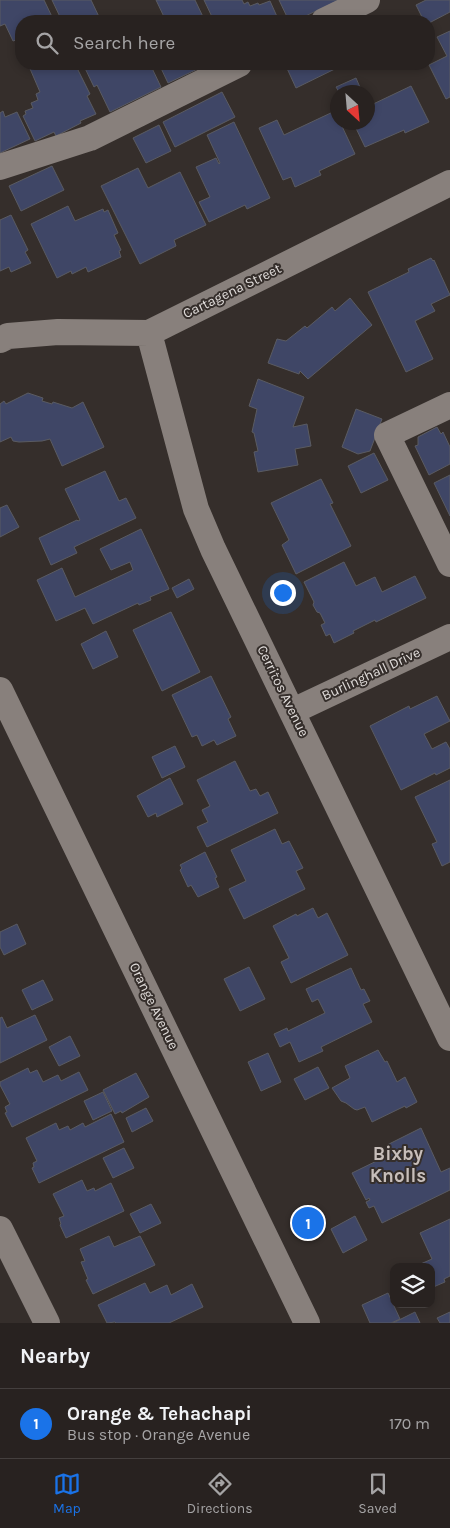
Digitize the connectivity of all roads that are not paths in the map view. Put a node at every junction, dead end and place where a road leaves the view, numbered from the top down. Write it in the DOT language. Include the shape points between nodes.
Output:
graph roads {
  1 [pos="367,0"];
  2 [pos="336,15"];
  3 [pos="227,70"];
  4 [pos="0,167"];
  5 [pos="450,183"];
  6 [pos="149,333"];
  7 [pos="0,340"];
  8 [pos="450,405"];
  9 [pos="450,564"];
  10 [pos="450,637"];
  11 [pos="0,690"];
  12 [pos="293,711"];
  13 [pos="450,1038"];
  14 [pos="0,1229"];
  15 [pos="47,1323"];
  16 [pos="307,1323"];
  1 -- 2 [label="street"];
  3 -- 4 [label="street" via="90,138"];
  5 -- 6 [label="street, Cartagena Street"];
  6 -- 7 [label="street, Cartagena Street" via="58,332 8,336"];
  6 -- 12 [label="street, Cerritos Avenue" via="196,509"];
  8 -- 9 [label="street" via="388,435"];
  10 -- 12 [label="street, Burlinghall Drive"];
  11 -- 16 [label="street, Orange Avenue"];
  12 -- 13 [label="street, Cerritos Avenue"];
  14 -- 15 [label="street"];
}
